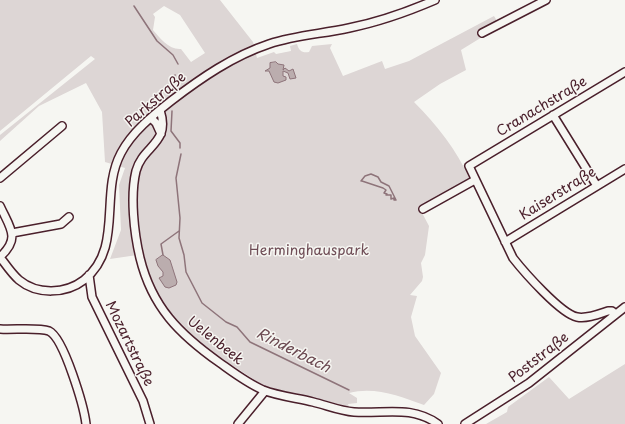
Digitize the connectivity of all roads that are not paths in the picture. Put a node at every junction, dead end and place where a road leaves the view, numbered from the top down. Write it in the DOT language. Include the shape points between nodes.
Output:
graph roads {
  1 [pos="435,0"];
  2 [pos="528,0"];
  3 [pos="546,0"];
  4 [pos="530,8"];
  5 [pos="482,33"];
  6 [pos="625,72"];
  7 [pos="160,110"];
  8 [pos="553,115"];
  9 [pos="151,118"];
  10 [pos="62,126"];
  11 [pos="160,134"];
  12 [pos="625,169"];
  13 [pos="0,178"];
  14 [pos="475,180"];
  15 [pos="597,186"];
  16 [pos="0,206"];
  17 [pos="423,209"];
  18 [pos="69,217"];
  19 [pos="12,233"];
  20 [pos="505,242"];
  21 [pos="0,257"];
  22 [pos="89,275"];
  23 [pos="625,307"];
  24 [pos="616,314"];
  25 [pos="0,329"];
  26 [pos="265,391"];
  27 [pos="86,424"];
  28 [pos="150,424"];
  29 [pos="238,424"];
  30 [pos="438,424"];
  31 [pos="465,424"];
  1 -- 7 [label="street, Parkstraße" via="389,19 300,36 262,47 213,71"];
  2 -- 4 [label="street"];
  3 -- 4 [label="street"];
  4 -- 5 [label="street"];
  6 -- 8 [label="street, Cranachstraße"];
  7 -- 9 [label="street, Parkstraße"];
  7 -- 11 [label="street, Uelenbeek" via="164,126"];
  8 -- 14 [label="street, Cranachstraße" via="472,164 470,169"];
  8 -- 15 [label="street"];
  9 -- 11 [label="street"];
  9 -- 22 [label="street, Parkstraße" via="121,153 110,185 110,228 107,242 102,256"];
  10 -- 13 [label="street"];
  11 -- 26 [label="street, Uelenbeek" via="141,160 135,176 135,232 148,284 172,322 195,345 244,380"];
  12 -- 15 [label="street, Kaiserstraße"];
  14 -- 17 [label="street"];
  14 -- 20 [label="street"];
  15 -- 20 [label="street, Kaiserstraße"];
  16 -- 19 [label="street"];
  18 -- 19 [label="street" via="61,224"];
  19 -- 21 [label="street" via="11,246"];
  20 -- 24 [label="street" via="521,269 565,312 582,318 608,311"];
  21 -- 22 [label="street, Parkstraße" via="20,281 37,289 62,290 77,284"];
  22 -- 28 [label="street, Mozartstraße" via="92,297 143,401"];
  23 -- 24 [label="street, Poststraße"];
  24 -- 31 [label="street, Poststraße" via="529,383"];
  25 -- 27 [label="street" via="43,330 51,332 59,340 82,400"];
  26 -- 29 [label="street"];
  26 -- 30 [label="street, Uelenbeek" via="352,412 410,411"];
}
